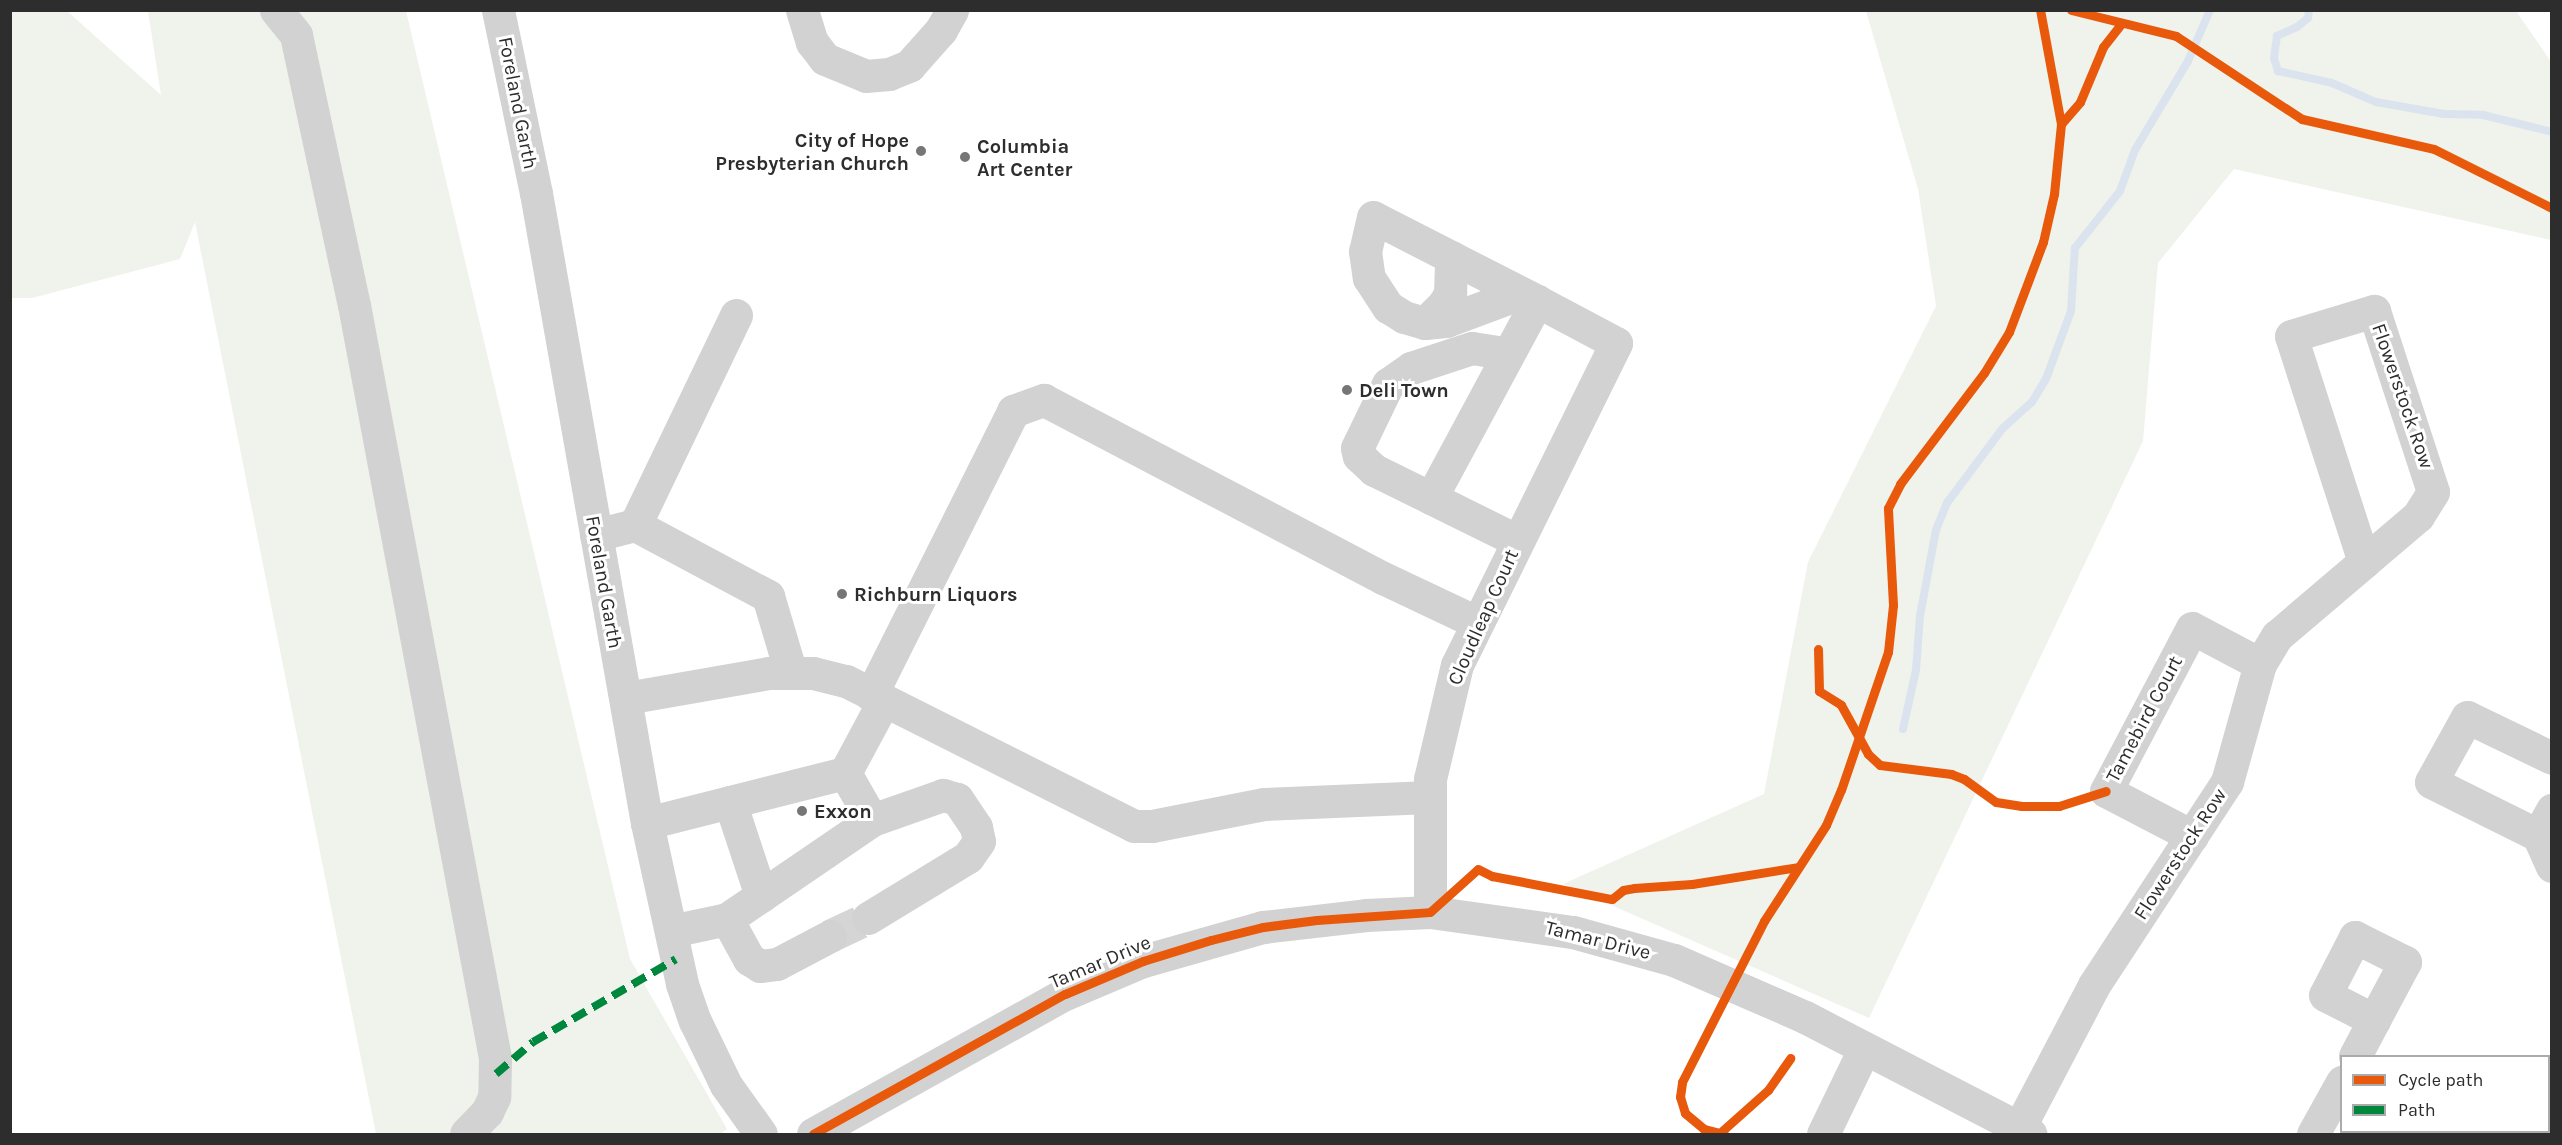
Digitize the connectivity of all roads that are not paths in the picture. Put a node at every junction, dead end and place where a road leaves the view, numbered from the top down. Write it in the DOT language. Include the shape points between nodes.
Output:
graph roads {
  1 [pos="276,10"];
  2 [pos="498,10"];
  3 [pos="801,10"];
  4 [pos="952,10"];
  5 [pos="1451,257"];
  6 [pos="1529,297"];
  7 [pos="736,315"];
  8 [pos="1425,323"];
  9 [pos="1509,354"];
  10 [pos="1431,498"];
  11 [pos="635,525"];
  12 [pos="596,535"];
  13 [pos="1516,540"];
  14 [pos="2364,561"];
  15 [pos="1476,622"];
  16 [pos="2260,664"];
  17 [pos="791,673"];
  18 [pos="626,698"];
  19 [pos="877,698"];
  20 [pos="2552,758"];
  21 [pos="845,773"];
  22 [pos="1430,797"];
  23 [pos="730,802"];
  24 [pos="872,820"];
  25 [pos="2545,822"];
  26 [pos="647,823"];
  27 [pos="2192,836"];
  28 [pos="2552,866"];
  29 [pos="761,896"];
  30 [pos="1430,912"];
  31 [pos="868,918"];
  32 [pos="727,919"];
  33 [pos="670,931"];
  34 [pos="830,936"];
  35 [pos="2374,1020"];
  36 [pos="1864,1048"];
  37 [pos="2356,1055"];
  38 [pos="2340,1086"];
  39 [pos="2025,1131"];
  40 [pos="466,1134"];
  41 [pos="761,1134"];
  42 [pos="813,1134"];
  43 [pos="1823,1134"];
  44 [pos="2313,1134"];
  1 -- 40 [label="street" via="296,35 354,305 495,1058 494,1097"];
  2 -- 12 [label="street, Foreland Garth" via="536,193"];
  3 -- 4 [label="street" via="812,42 825,59 866,76 889,74 909,66 941,30"];
  5 -- 6 [label="street"];
  5 -- 8 [label="street" via="1450,293"];
  5 -- 8 [label="street" via="1373,217 1365,251 1376,293 1396,312"];
  6 -- 8 [label="street" via="1446,321"];
  6 -- 9 [label="street"];
  6 -- 13 [label="street, Cloudleap Court" via="1616,343"];
  7 -- 11 [label="street"];
  9 -- 10 [label="street"];
  9 -- 10 [label="street" via="1472,348 1411,368 1388,384 1357,448 1359,456 1374,470"];
  10 -- 13 [label="street"];
  11 -- 12 [label="street"];
  11 -- 17 [label="street" via="768,596"];
  12 -- 18 [label="street, Foreland Garth"];
  13 -- 15 [label="street, Cloudleap Court"];
  14 -- 14 [label="street, Flowerstock Row" via="2290,336 2374,310 2433,492 2418,516"];
  14 -- 16 [label="street, Flowerstock Row" via="2277,636"];
  15 -- 19 [label="street" via="1383,578 1044,400 1013,411"];
  15 -- 22 [label="street, Cloudleap Court" via="1457,665 1438,733"];
  16 -- 27 [label="street, Flowerstock Row" via="2227,782"];
  16 -- 27 [label="street, Tamebird Court" via="2192,628 2106,791"];
  17 -- 18 [label="street" via="769,673"];
  17 -- 19 [label="street" via="813,673 846,681"];
  18 -- 26 [label="street, Foreland Garth"];
  19 -- 21 [label="street"];
  19 -- 22 [label="street" via="1134,826 1152,826 1264,804"];
  20 -- 25 [label="street" via="2467,717 2431,782"];
  21 -- 23 [label="street"];
  21 -- 24 [label="street"];
  22 -- 30 [label="street, Cloudleap Court"];
  23 -- 26 [label="street"];
  23 -- 29 [label="street"];
  24 -- 29 [label="street"];
  24 -- 31 [label="street" via="943,795 957,799 976,827 979,841 976,850"];
  25 -- 28 [label="street"];
  26 -- 33 [label="street, Foreland Garth"];
  27 -- 39 [label="street, Flowerstock Row" via="2094,985"];
  29 -- 32 [label="street"];
  30 -- 36 [label="street, Tamar Drive" via="1517,921 1624,944 1740,987"];
  30 -- 42 [label="street, Tamar Drive" via="1263,927 1143,961 1065,994"];
  32 -- 33 [label="street"];
  32 -- 34 [label="street" via="749,958 760,966 777,964"];
  33 -- 41 [label="street, Foreland Garth" via="695,1021 726,1085"];
  35 -- 37 [label="street"];
  36 -- 39 [label="street, Tamar Drive"];
  36 -- 43 [label="street"];
  38 -- 44 [label="street"];
}
